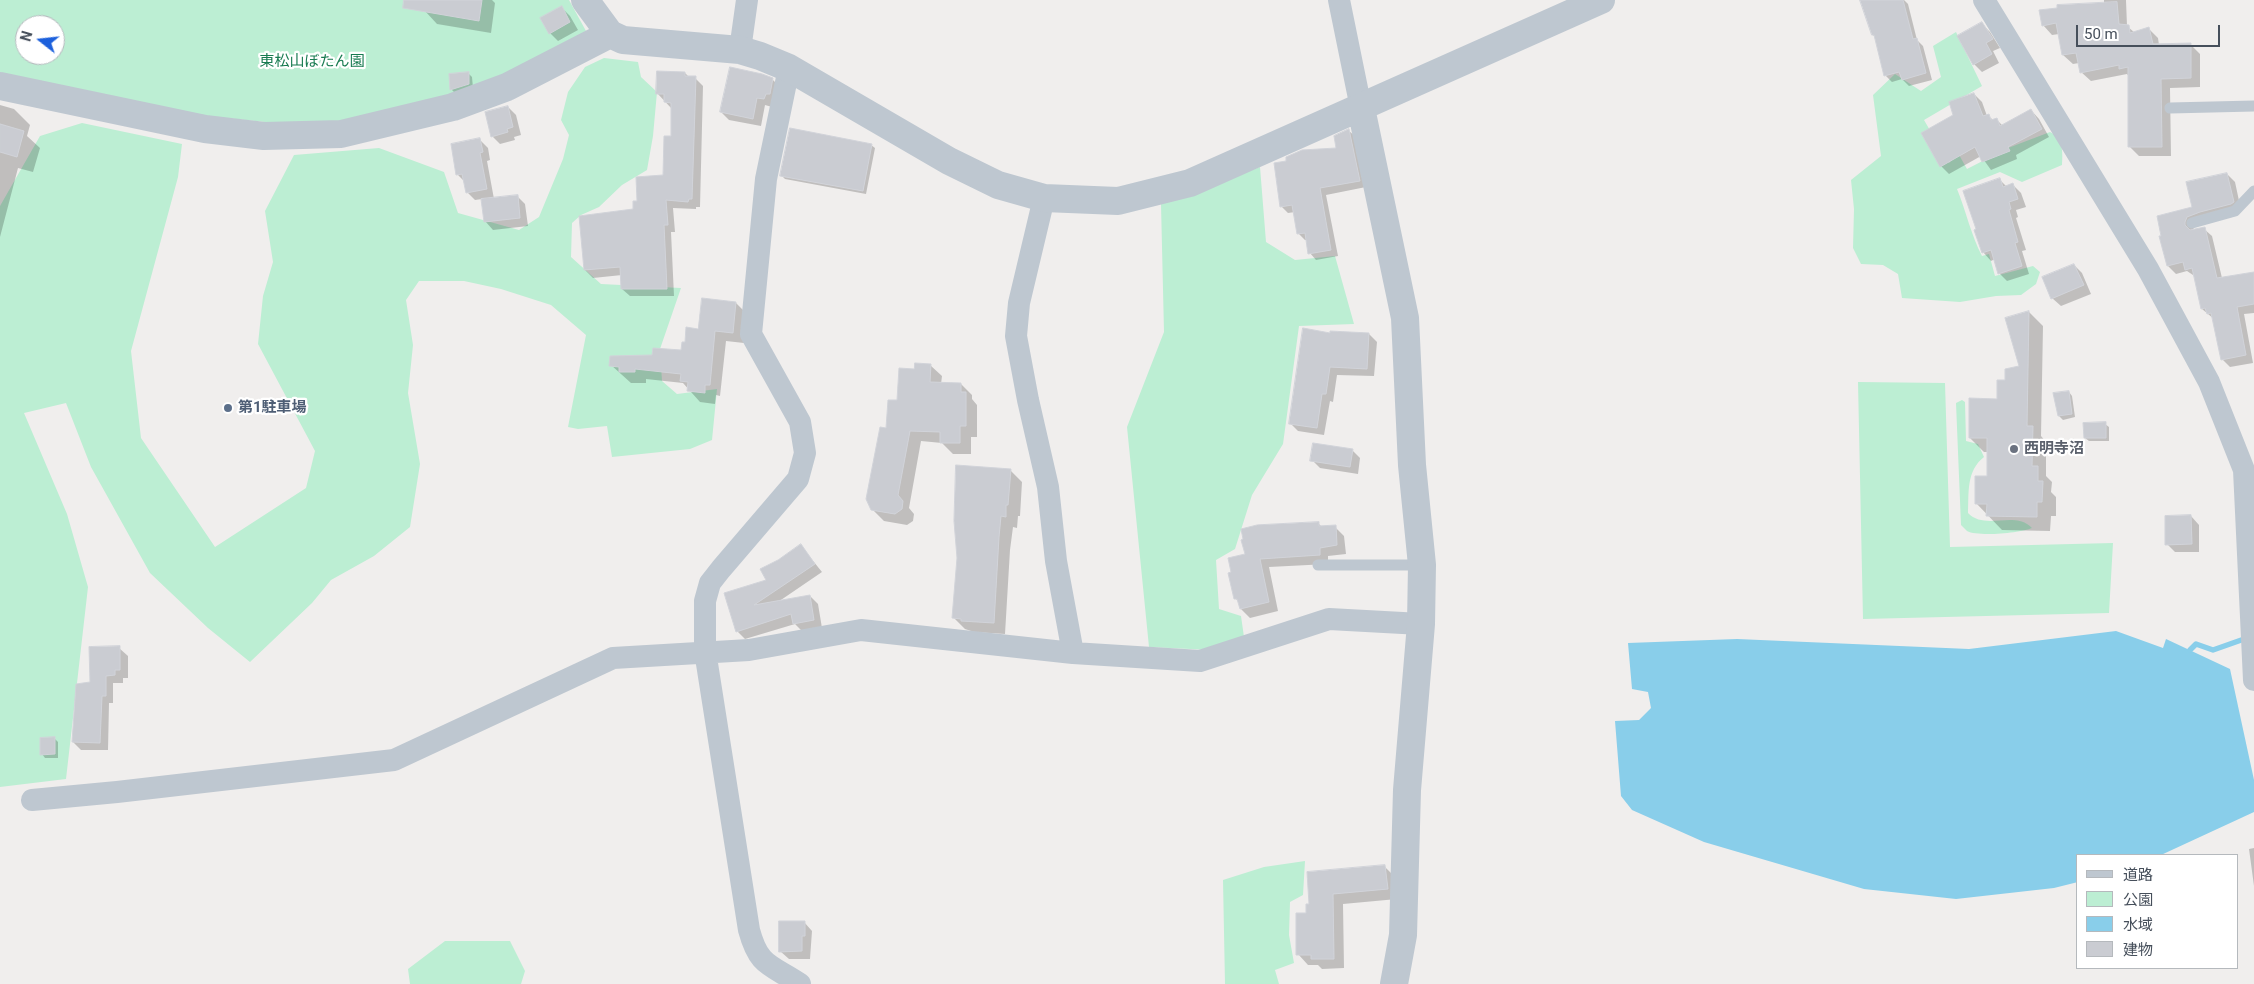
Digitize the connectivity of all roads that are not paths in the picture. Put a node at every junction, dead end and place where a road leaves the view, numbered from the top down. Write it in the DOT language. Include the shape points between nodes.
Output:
graph roads {
  1 [pos="585,0"];
  2 [pos="747,0"];
  3 [pos="1338,0"];
  4 [pos="1601,0"];
  5 [pos="1984,0"];
  6 [pos="610,34"];
  7 [pos="740,50"];
  8 [pos="789,68"];
  9 [pos="0,86"];
  10 [pos="2254,106"];
  11 [pos="1361,108"];
  12 [pos="2170,108"];
  13 [pos="2254,191"];
  14 [pos="1044,198"];
  15 [pos="2192,223"];
  16 [pos="1318,565"];
  17 [pos="1422,565"];
  18 [pos="1421,624"];
  19 [pos="705,652"];
  20 [pos="1073,653"];
  21 [pos="2254,680"];
  22 [pos="32,800"];
  23 [pos="800,984"];
  24 [pos="1394,984"];
  1 -- 6 [label="street"];
  2 -- 7 [label="street"];
  3 -- 11 [label="street"];
  4 -- 11 [label="street"];
  5 -- 21 [label="street" via="2148,269 2208,382 2240,462 2246,487"];
  6 -- 7 [label="street" via="623,40"];
  6 -- 9 [label="street" via="507,88 453,107 341,134 264,136 204,129"];
  7 -- 8 [label="street"];
  8 -- 14 [label="street" via="949,161 998,185"];
  8 -- 19 [label="street" via="766,179 751,334 800,422 805,453 798,479 710,583 704,601"];
  10 -- 12 [label="lane"];
  11 -- 14 [label="street" via="1190,183 1118,201"];
  11 -- 17 [label="street" via="1405,318 1412,465"];
  13 -- 15 [label="lane" via="2235,211"];
  14 -- 20 [label="street" via="1019,304 1016,336 1048,487 1056,561"];
  16 -- 17 [label="lane"];
  17 -- 18 [label="street"];
  18 -- 20 [label="street" via="1329,619 1200,662"];
  18 -- 24 [label="street" via="1407,790 1403,935"];
  19 -- 20 [label="street" via="749,650 862,630"];
  19 -- 22 [label="street" via="613,658 394,760"];
  19 -- 23 [label="street" via="754,948 763,962"];
}
